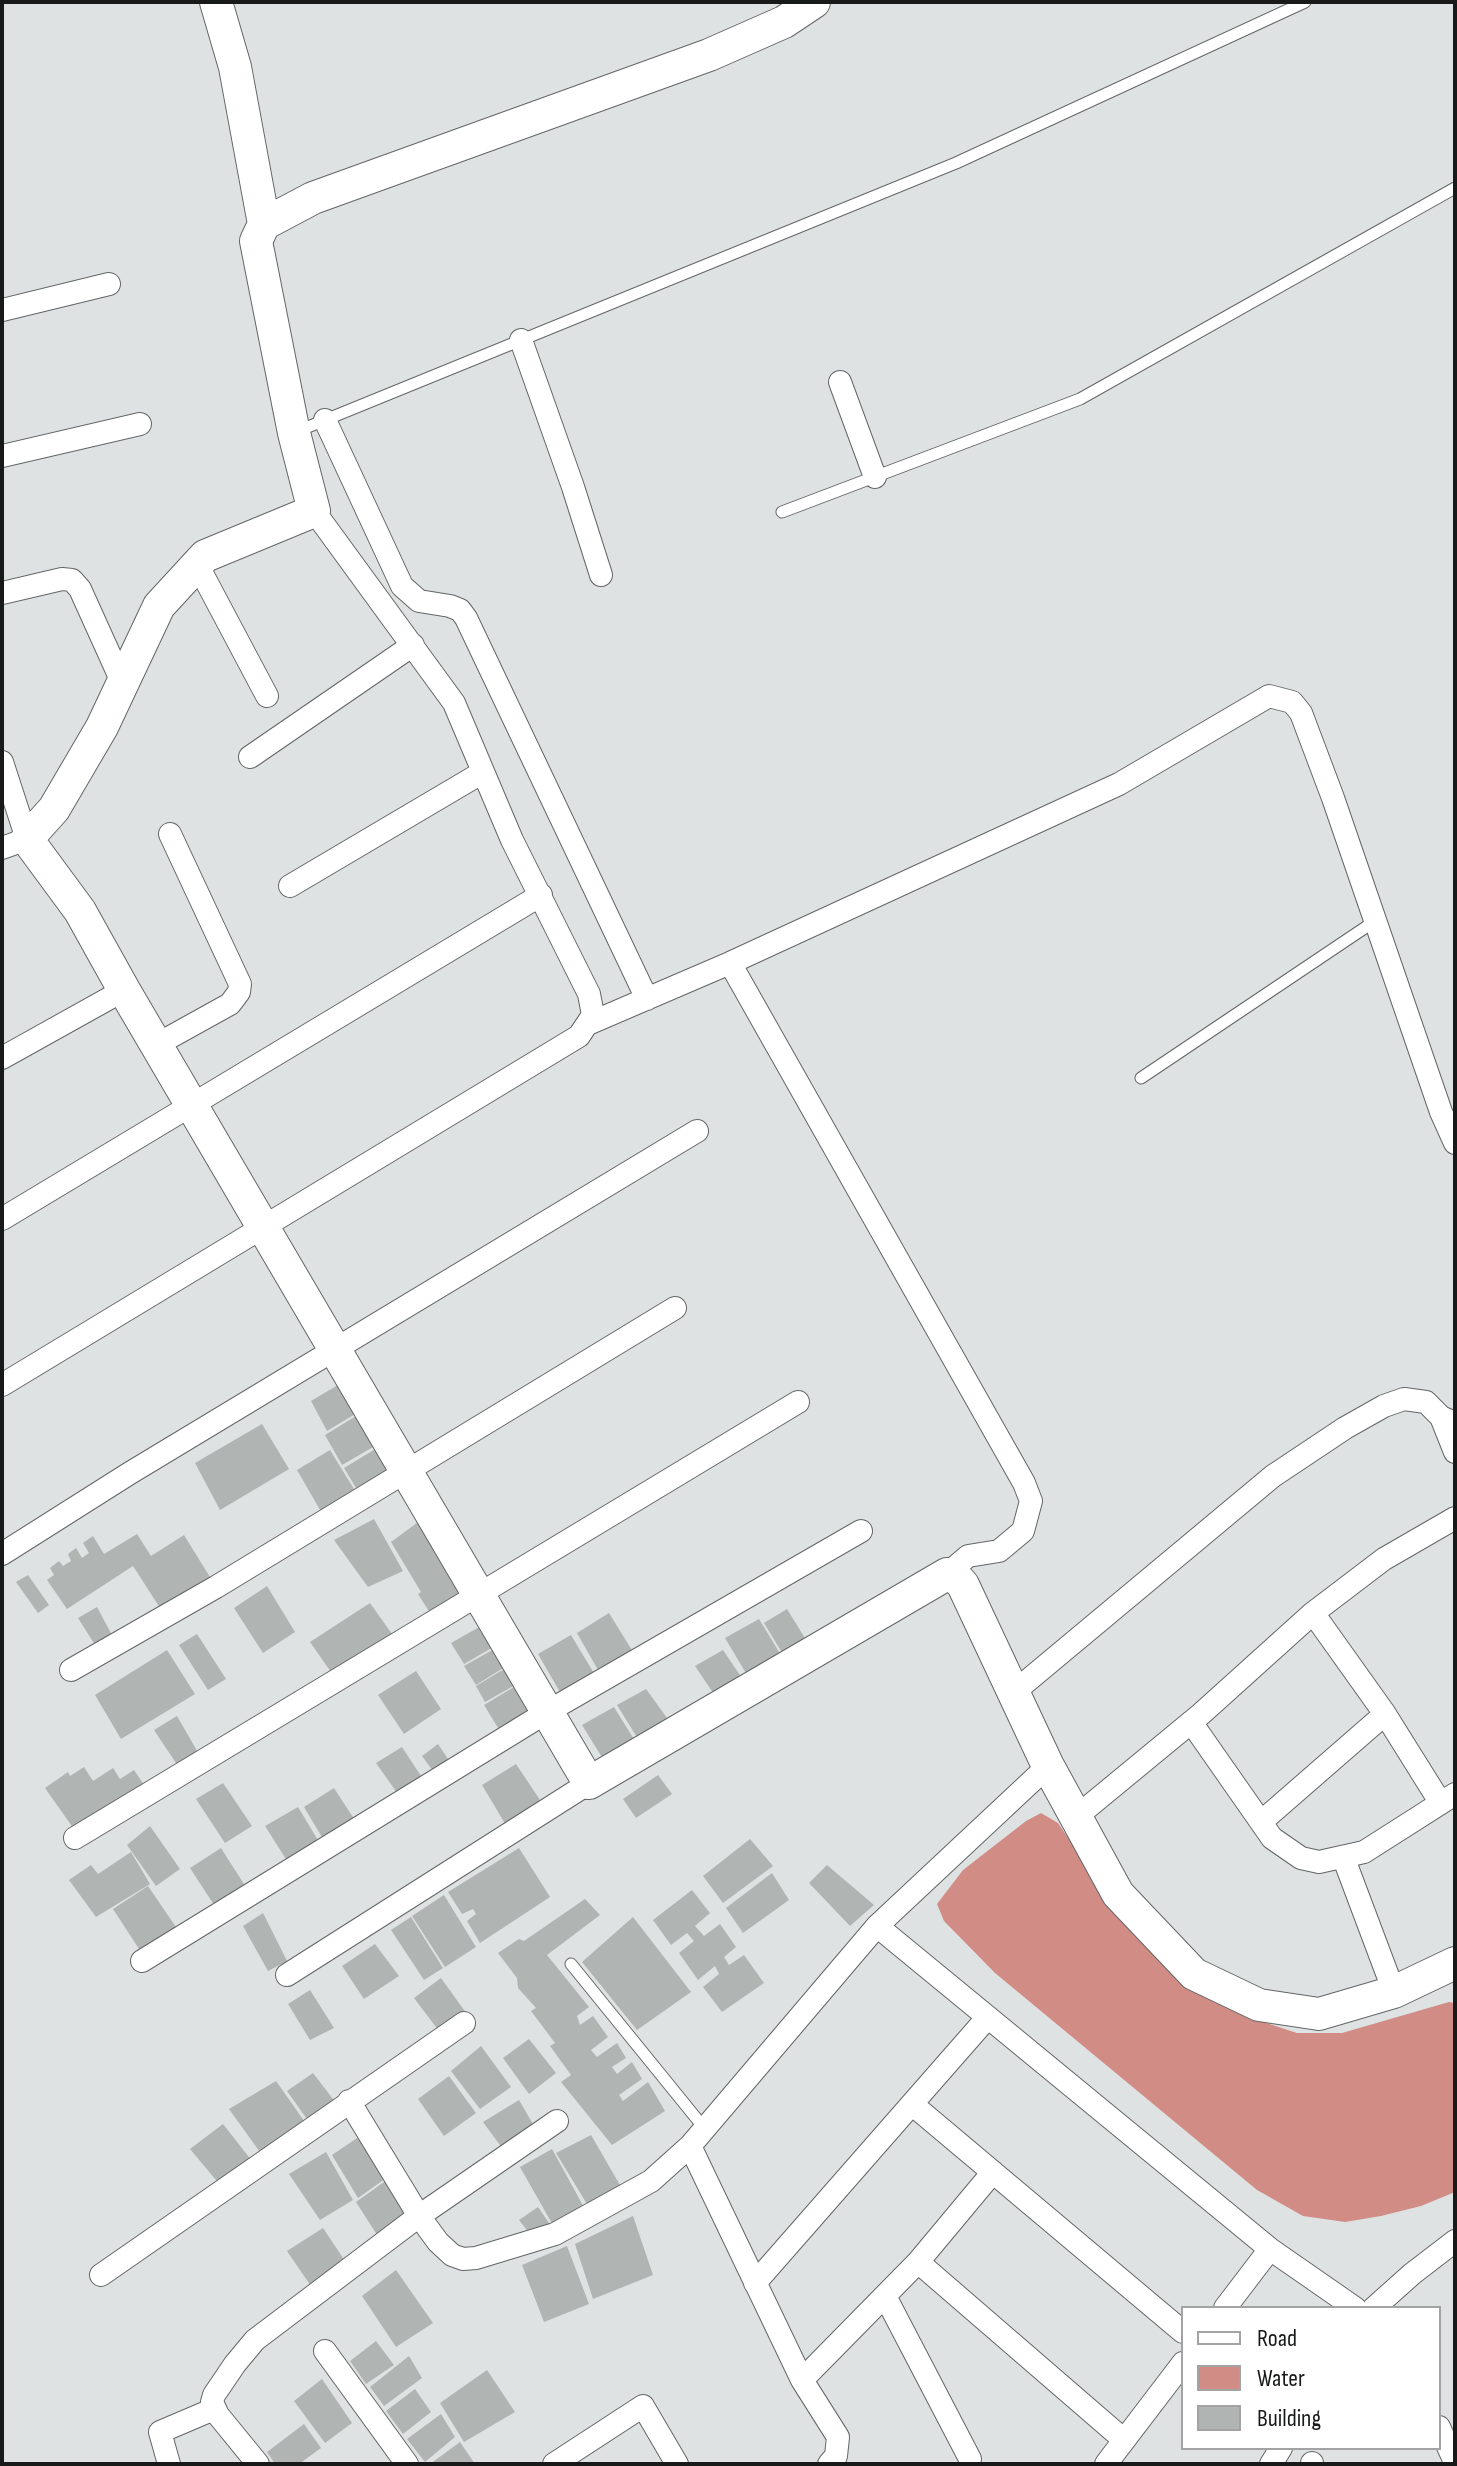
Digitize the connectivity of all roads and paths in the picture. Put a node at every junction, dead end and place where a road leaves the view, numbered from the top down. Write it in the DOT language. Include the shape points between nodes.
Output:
graph roads {
  1 [pos="216,2"];
  2 [pos="814,2"];
  3 [pos="1305,2"];
  4 [pos="1455,188"];
  5 [pos="264,224"];
  6 [pos="109,284"];
  7 [pos="2,310"];
  8 [pos="521,340"];
  9 [pos="840,382"];
  10 [pos="325,420"];
  11 [pos="140,424"];
  12 [pos="294,433"];
  13 [pos="2,456"];
  14 [pos="875,477"];
  15 [pos="314,511"];
  16 [pos="782,512"];
  17 [pos="197,564"];
  18 [pos="601,575"];
  19 [pos="2,593"];
  20 [pos="413,645"];
  21 [pos="122,682"];
  22 [pos="267,696"];
  23 [pos="250,757"];
  24 [pos="2,762"];
  25 [pos="483,772"];
  26 [pos="170,834"];
  27 [pos="14,843"];
  28 [pos="290,886"];
  29 [pos="541,895"];
  30 [pos="1375,921"];
  31 [pos="730,963"];
  32 [pos="124,990"];
  33 [pos="647,999"];
  34 [pos="588,1024"];
  35 [pos="156,1045"];
  36 [pos="2,1058"];
  37 [pos="1141,1078"];
  38 [pos="193,1106"];
  39 [pos="1448,1112"];
  40 [pos="697,1131"];
  41 [pos="1455,1143"];
  42 [pos="2,1219"];
  43 [pos="264,1228"];
  44 [pos="675,1308"];
  45 [pos="334,1350"];
  46 [pos="2,1385"];
  47 [pos="798,1402"];
  48 [pos="1448,1420"];
  49 [pos="1455,1452"];
  50 [pos="405,1470"];
  51 [pos="1455,1518"];
  52 [pos="861,1531"];
  53 [pos="2,1554"];
  54 [pos="947,1574"];
  55 [pos="476,1594"];
  56 [pos="1313,1613"];
  57 [pos="71,1670"];
  58 [pos="1014,1692"];
  59 [pos="547,1712"];
  60 [pos="1385,1714"];
  61 [pos="1191,1722"];
  62 [pos="1048,1766"];
  63 [pos="589,1783"];
  64 [pos="1448,1798"];
  65 [pos="1076,1817"];
  66 [pos="1261,1822"];
  67 [pos="75,1838"];
  68 [pos="1344,1859"];
  69 [pos="877,1926"];
  70 [pos="142,1961"];
  71 [pos="1455,1963"];
  72 [pos="571,1964"];
  73 [pos="287,1975"];
  74 [pos="1394,1992"];
  75 [pos="988,2017"];
  76 [pos="464,2023"];
  77 [pos="349,2101"];
  78 [pos="913,2105"];
  79 [pos="557,2121"];
  80 [pos="698,2138"];
  81 [pos="993,2172"];
  82 [pos="419,2216"];
  83 [pos="1455,2241"];
  84 [pos="1270,2249"];
  85 [pos="918,2262"];
  86 [pos="101,2275"];
  87 [pos="755,2283"];
  88 [pos="885,2296"];
  89 [pos="1227,2306"];
  90 [pos="1352,2306"];
  91 [pos="1376,2306"];
  92 [pos="1181,2330"];
  93 [pos="325,2351"];
  94 [pos="1181,2366"];
  95 [pos="802,2380"];
  96 [pos="214,2409"];
  97 [pos="1441,2431"];
  98 [pos="1124,2440"];
  99 [pos="970,2459"];
  100 [pos="1455,2462"];
  101 [pos="169,2464"];
  102 [pos="258,2464"];
  103 [pos="407,2464"];
  104 [pos="554,2464"];
  105 [pos="677,2464"];
  106 [pos="829,2464"];
  107 [pos="1106,2464"];
  1 -- 5 [label="street" via="235,67"];
  2 -- 5 [label="street" via="784,22 709,55 313,198"];
  3 -- 8 [label="lane" via="956,163"];
  4 -- 14 [label="lane" via="1080,399"];
  5 -- 12 [label="street" via="256,241"];
  6 -- 7 [label="street"];
  8 -- 10 [label="lane"];
  8 -- 18 [label="street"];
  9 -- 14 [label="street"];
  10 -- 12 [label="lane"];
  10 -- 33 [label="street" via="402,586 419,601 450,606 466,618"];
  11 -- 13 [label="street"];
  12 -- 15 [label="street"];
  14 -- 16 [label="lane"];
  15 -- 17 [label="street"];
  15 -- 20 [label="street"];
  17 -- 21 [label="street" via="159,606"];
  17 -- 22 [label="street"];
  19 -- 21 [label="street" via="72,580"];
  20 -- 23 [label="street"];
  20 -- 25 [label="street" via="454,703"];
  21 -- 27 [label="street" via="54,809"];
  24 -- 27 [label="street"];
  25 -- 28 [label="street"];
  25 -- 29 [label="street"];
  26 -- 35 [label="street" via="240,984 230,1004"];
  27 -- 32 [label="street" via="80,911"];
  29 -- 34 [label="street" via="593,1004"];
  29 -- 38 [label="street"];
  30 -- 31 [label="street" via="1301,713 1292,702 1269,696 1119,784"];
  30 -- 37 [label="lane"];
  30 -- 39 [label="street"];
  31 -- 33 [label="street"];
  31 -- 54 [label="street" via="1031,1501 1023,1531 999,1551 968,1556"];
  32 -- 35 [label="street"];
  32 -- 36 [label="street"];
  33 -- 34 [label="street"];
  34 -- 43 [label="street" via="579,1036"];
  35 -- 38 [label="street"];
  38 -- 42 [label="street"];
  38 -- 43 [label="street"];
  39 -- 41 [label="street"];
  40 -- 45 [label="street"];
  43 -- 45 [label="street"];
  43 -- 46 [label="street"];
  44 -- 50 [label="street"];
  45 -- 50 [label="street"];
  45 -- 53 [label="street"];
  47 -- 55 [label="street"];
  48 -- 49 [label="street"];
  48 -- 58 [label="street" via="1426,1402 1404,1399 1345,1428 1273,1476"];
  50 -- 55 [label="street"];
  50 -- 57 [label="street"];
  51 -- 56 [label="street" via="1384,1559"];
  52 -- 59 [label="street"];
  54 -- 58 [label="street" via="963,1585"];
  54 -- 63 [label="street"];
  55 -- 59 [label="street"];
  55 -- 67 [label="street"];
  56 -- 60 [label="street"];
  56 -- 61 [label="street"];
  58 -- 62 [label="street"];
  59 -- 63 [label="street"];
  59 -- 70 [label="street"];
  60 -- 64 [label="street"];
  60 -- 66 [label="street"];
  61 -- 65 [label="street"];
  61 -- 66 [label="street"];
  62 -- 65 [label="street"];
  62 -- 69 [label="street"];
  63 -- 73 [label="street"];
  64 -- 68 [label="street" via="1386,1840"];
  65 -- 74 [label="street" via="1118,1894 1194,1974 1259,2005 1319,2014"];
  66 -- 68 [label="street" via="1272,1838 1301,1858"];
  68 -- 74 [label="street"];
  69 -- 75 [label="street"];
  69 -- 80 [label="street"];
  71 -- 74 [label="street"];
  72 -- 80 [label="lane"];
  75 -- 78 [label="street"];
  75 -- 84 [label="street"];
  76 -- 77 [label="street"];
  77 -- 82 [label="street"];
  77 -- 86 [label="street"];
  78 -- 81 [label="street"];
  78 -- 87 [label="street"];
  79 -- 82 [label="street"];
  80 -- 82 [label="street" via="651,2181 555,2234 476,2258 452,2255"];
  80 -- 87 [label="street"];
  81 -- 85 [label="street"];
  81 -- 92 [label="street"];
  82 -- 96 [label="street" via="255,2340 214,2395"];
  83 -- 91 [label="street"];
  84 -- 89 [label="street"];
  84 -- 90 [label="street"];
  85 -- 88 [label="street"];
  85 -- 98 [label="street"];
  87 -- 95 [label="street"];
  88 -- 95 [label="street"];
  88 -- 99 [label="street"];
  93 -- 103 [label="street"];
  94 -- 98 [label="street"];
  95 -- 106 [label="street" via="838,2437 836,2456"];
  96 -- 101 [label="street" via="160,2432"];
  96 -- 102 [label="street"];
  97 -- 100 [label="street"];
  98 -- 107 [label="street"];
  104 -- 105 [label="street" via="643,2406"];
}
